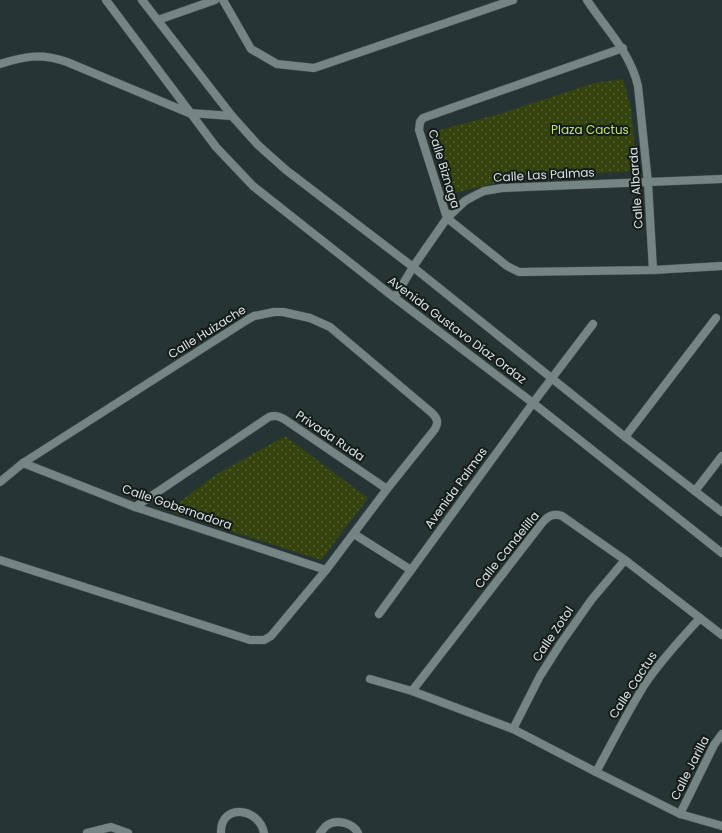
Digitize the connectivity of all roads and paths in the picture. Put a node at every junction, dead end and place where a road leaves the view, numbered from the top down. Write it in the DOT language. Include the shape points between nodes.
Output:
graph roads {
  1 [pos="106,0"];
  2 [pos="142,0"];
  3 [pos="215,0"];
  4 [pos="223,0"];
  5 [pos="513,0"];
  6 [pos="587,0"];
  7 [pos="158,20"];
  8 [pos="623,48"];
  9 [pos="0,64"];
  10 [pos="189,113"];
  11 [pos="232,116"];
  12 [pos="722,179"];
  13 [pos="648,183"];
  14 [pos="447,218"];
  15 [pos="722,266"];
  16 [pos="413,267"];
  17 [pos="653,270"];
  18 [pos="394,298"];
  19 [pos="716,318"];
  20 [pos="593,324"];
  21 [pos="552,377"];
  22 [pos="533,403"];
  23 [pos="625,437"];
  24 [pos="722,456"];
  25 [pos="23,463"];
  26 [pos="0,482"];
  27 [pos="387,490"];
  28 [pos="695,491"];
  29 [pos="135,507"];
  30 [pos="722,512"];
  31 [pos="354,534"];
  32 [pos="722,553"];
  33 [pos="0,560"];
  34 [pos="625,560"];
  35 [pos="326,570"];
  36 [pos="411,570"];
  37 [pos="379,614"];
  38 [pos="700,618"];
  39 [pos="722,636"];
  40 [pos="370,678"];
  41 [pos="412,691"];
  42 [pos="513,729"];
  43 [pos="722,734"];
  44 [pos="596,772"];
  45 [pos="680,814"];
  46 [pos="722,826"];
  47 [pos="87,833"];
  48 [pos="128,833"];
  49 [pos="221,833"];
  50 [pos="264,833"];
  51 [pos="320,833"];
  52 [pos="358,833"];
  1 -- 10 [label="street, Avenida Gustavo Díaz Ordaz"];
  2 -- 7 [label="street, Avenida Gustavo Díaz Ordaz"];
  3 -- 7 [label="street"];
  4 -- 5 [label="street" via="251,49 277,64 314,68"];
  6 -- 8 [label="street, Calle Albarda"];
  7 -- 11 [label="street, Avenida Gustavo Díaz Ordaz"];
  8 -- 13 [label="street, Calle Albarda" via="638,86"];
  8 -- 14 [label="street, Calle Biznaga" via="423,118 419,130"];
  9 -- 10 [label="street" via="30,56 58,59"];
  10 -- 11 [label="street"];
  10 -- 18 [label="street, Avenida Gustavo Díaz Ordaz" via="216,148 253,186"];
  11 -- 16 [label="street, Avenida Gustavo Díaz Ordaz" via="258,145 286,170"];
  12 -- 13 [label="street, Calle Las Palmas"];
  13 -- 14 [label="street, Calle Las Palmas" via="494,188 465,201"];
  13 -- 17 [label="street, Calle Albarda"];
  14 -- 16 [label="street, Calle Las Palmas"];
  14 -- 17 [label="street, Calle Biznaga" via="507,266 520,272"];
  15 -- 17 [label="street, Calle Biznaga"];
  16 -- 18 [label="street, Calle Las Palmas"];
  16 -- 21 [label="street, Avenida Gustavo Díaz Ordaz"];
  18 -- 22 [label="street, Avenida Gustavo Díaz Ordaz"];
  19 -- 23 [label="street"];
  20 -- 21 [label="street, Avenida Palmas"];
  21 -- 22 [label="street, Avenida Palmas"];
  21 -- 23 [label="street, Avenida Gustavo Díaz Ordaz"];
  22 -- 32 [label="street, Avenida Gustavo Díaz Ordaz"];
  22 -- 36 [label="street, Avenida Palmas"];
  23 -- 28 [label="street, Avenida Gustavo Díaz Ordaz"];
  24 -- 28 [label="street"];
  25 -- 26 [label="street, Calle Huizache"];
  25 -- 27 [label="street, Calle Huizache" via="254,316 274,312 300,315 330,327 437,418 435,430"];
  25 -- 29 [label="street, Calle Gobernadora"];
  27 -- 29 [label="street, Privada Ruda" via="278,416 269,417"];
  27 -- 31 [label="street"];
  28 -- 30 [label="street, Avenida Gustavo Díaz Ordaz"];
  29 -- 35 [label="street, Calle Gobernadora"];
  31 -- 35 [label="street"];
  31 -- 36 [label="street"];
  33 -- 35 [label="street" via="250,640 264,640 271,636"];
  34 -- 38 [label="street, Calle Candelilla"];
  34 -- 41 [label="street, Calle Candelilla" via="562,516 548,516"];
  34 -- 42 [label="street, Calle Zotol" via="592,599 561,643 540,676"];
  36 -- 37 [label="street, Avenida Palmas"];
  38 -- 39 [label="street, Calle Candelilla"];
  38 -- 44 [label="street, Calle Cactus" via="646,683"];
  40 -- 41 [label="street"];
  41 -- 42 [label="street"];
  42 -- 44 [label="street"];
  43 -- 45 [label="street, Calle Jarilla"];
  44 -- 45 [label="street"];
  45 -- 46 [label="street"];
  47 -- 48 [label="street" via="111,827"];
  49 -- 50 [label="street" via="225,818 242,812 261,822"];
  51 -- 52 [label="street" via="327,825 336,822 350,825"];
}
